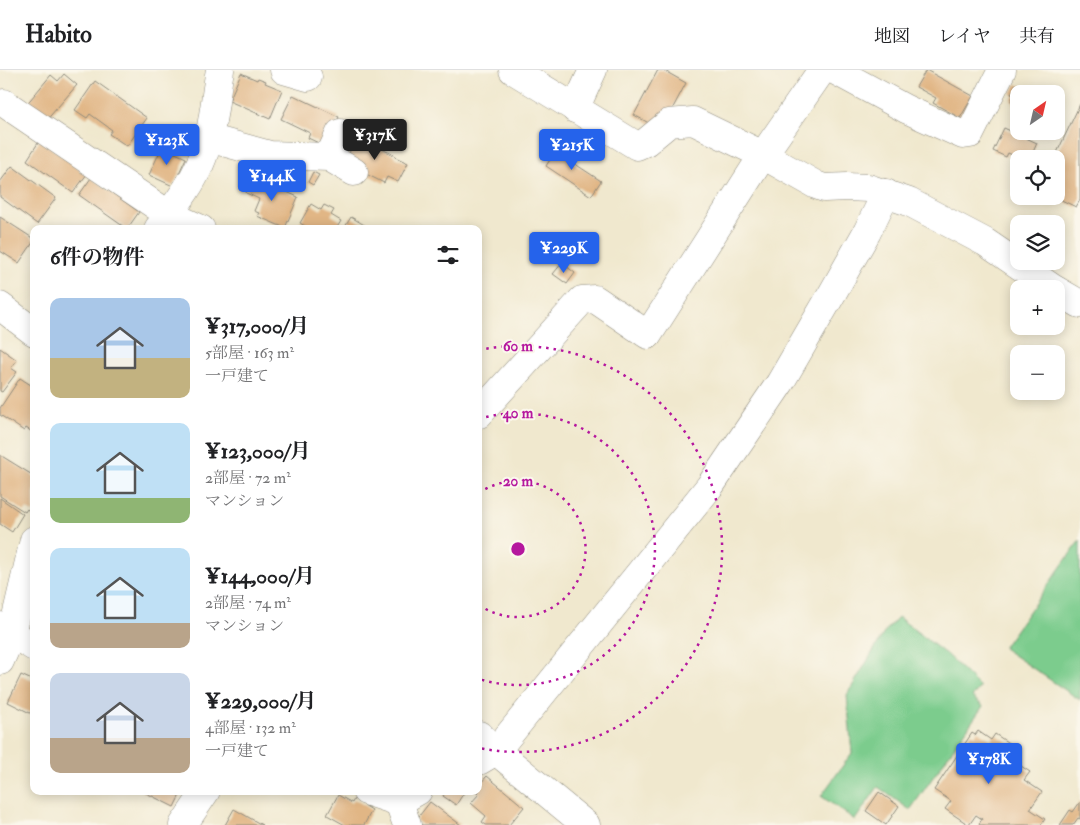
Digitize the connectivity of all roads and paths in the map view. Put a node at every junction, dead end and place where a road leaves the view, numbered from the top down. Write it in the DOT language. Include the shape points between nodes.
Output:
graph roads {
  1 [pos="220,70"];
  2 [pos="513,70"];
  3 [pos="593,70"];
  4 [pos="822,70"];
  5 [pos="834,70"];
  6 [pos="1002,70"];
  7 [pos="4,103"];
  8 [pos="575,109"];
  9 [pos="208,138"];
  10 [pos="763,155"];
  11 [pos="354,172"];
  12 [pos="886,194"];
  13 [pos="163,222"];
  14 [pos="179,225"];
  15 [pos="1042,280"];
  16 [pos="1065,295"];
  17 [pos="1080,304"];
  18 [pos="0,306"];
  19 [pos="30,329"];
  20 [pos="482,411"];
  21 [pos="30,560"];
  22 [pos="15,636"];
  23 [pos="0,661"];
  24 [pos="485,749"];
  25 [pos="203,795"];
  26 [pos="377,795"];
  27 [pos="408,806"];
  28 [pos="183,825"];
  29 [pos="586,825"];
  1 -- 9 [label="street"];
  2 -- 8 [label="street"];
  3 -- 8 [label="street"];
  4 -- 10 [label="street"];
  5 -- 6 [label="street" via="906,110 963,135 970,134"];
  7 -- 13 [label="street"];
  8 -- 10 [label="street" via="637,146 669,123 693,121"];
  9 -- 11 [label="street" via="270,155 335,145"];
  9 -- 13 [label="street" via="200,164"];
  10 -- 12 [label="street" via="824,188 868,188"];
  10 -- 20 [label="street" via="648,335 595,299 582,300"];
  12 -- 15 [label="street" via="909,202 985,242"];
  12 -- 24 [label="street" via="834,292 780,383 710,486"];
  13 -- 14 [label="street"];
  16 -- 17 [label="street"];
  18 -- 19 [label="street"];
  21 -- 22 [label="street"];
  22 -- 23 [label="street"];
  24 -- 29 [label="street"];
  25 -- 28 [label="street"];
  26 -- 27 [label="street"];
}
